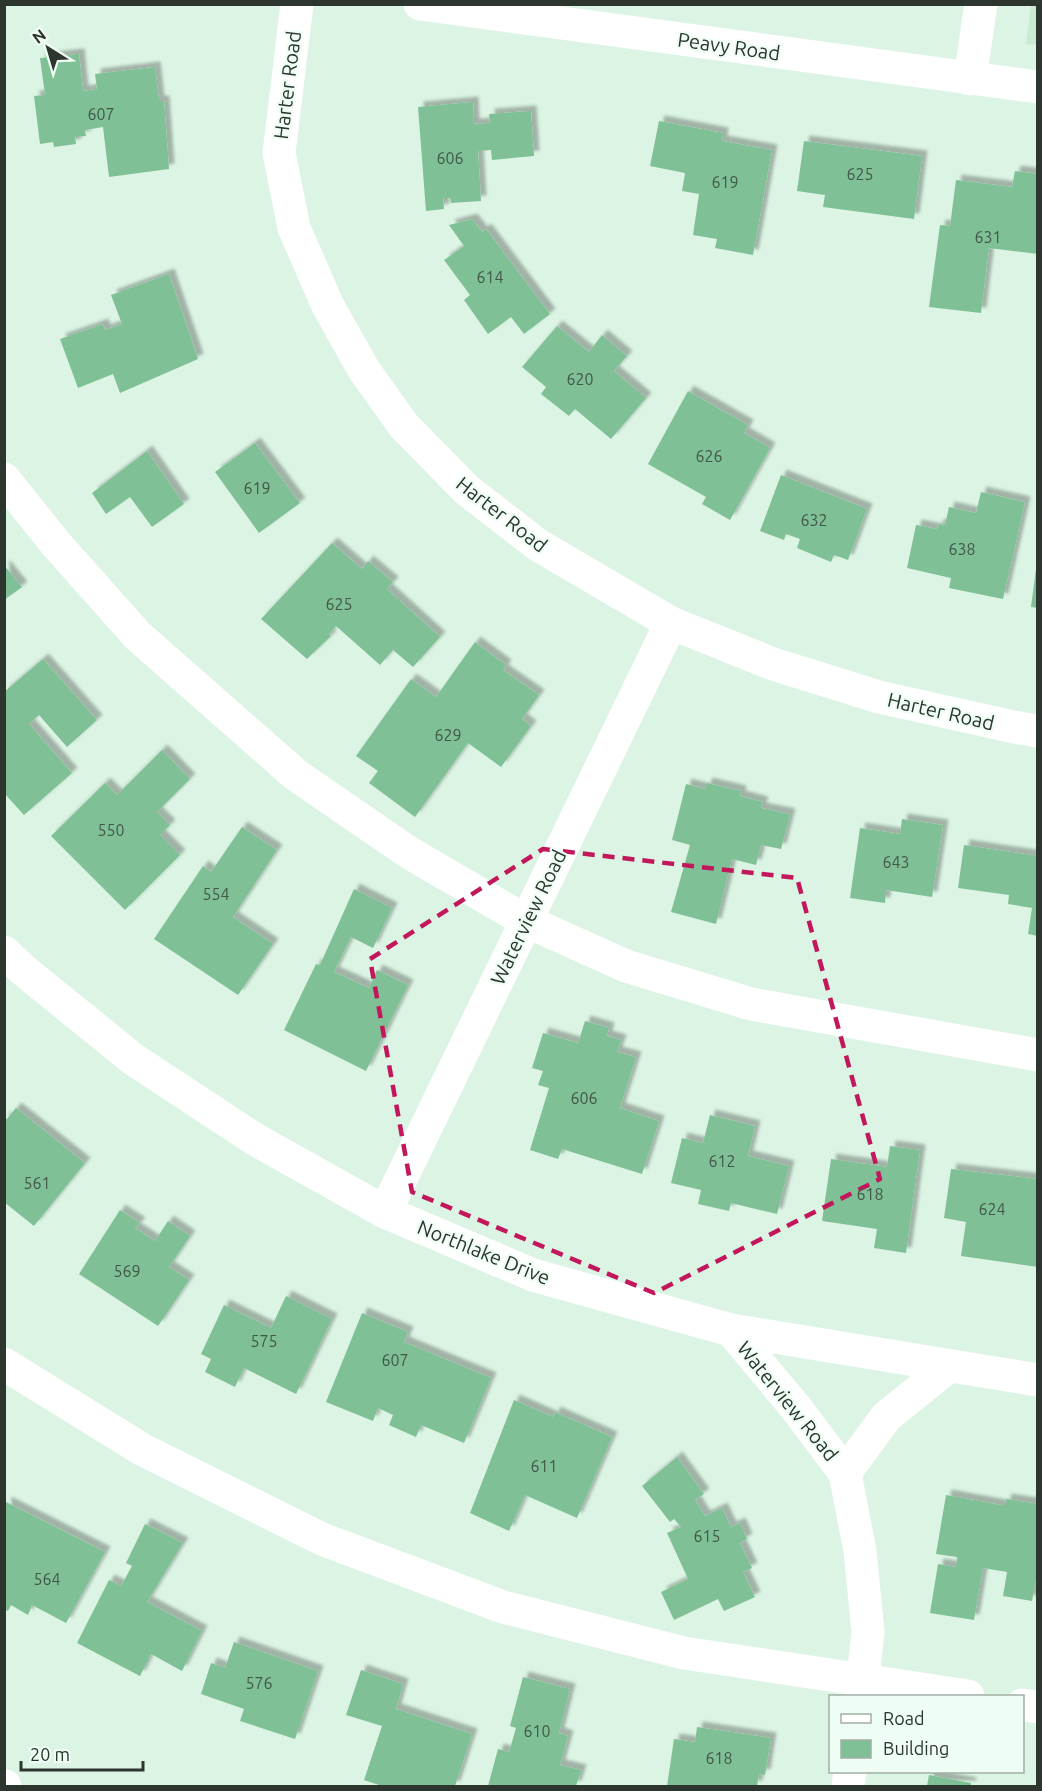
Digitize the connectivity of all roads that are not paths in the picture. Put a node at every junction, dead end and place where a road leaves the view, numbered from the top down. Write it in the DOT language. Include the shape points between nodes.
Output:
graph roads {
  1 [pos="297,4"];
  2 [pos="420,4"];
  3 [pos="981,4"];
  4 [pos="970,79"];
  5 [pos="1038,87"];
  6 [pos="4,479"];
  7 [pos="672,623"];
  8 [pos="1038,731"];
  9 [pos="526,921"];
  10 [pos="4,952"];
  11 [pos="1038,1055"];
  12 [pos="385,1212"];
  13 [pos="731,1330"];
  14 [pos="4,1364"];
  15 [pos="948,1366"];
  16 [pos="1038,1380"];
  17 [pos="845,1473"];
  18 [pos="862,1688"];
  19 [pos="955,1695"];
  1 -- 7 [label="street, Harter Road" via="279,153 294,228 328,306 364,370 404,426 467,490 538,545"];
  2 -- 4 [label="street, Peavy Road"];
  3 -- 4 [label="street"];
  4 -- 5 [label="street, Peavy Road"];
  6 -- 9 [label="street" via="138,636 296,776 408,852"];
  7 -- 8 [label="street, Harter Road" via="773,664 879,697"];
  7 -- 9 [label="street, Waterview Road"];
  9 -- 11 [label="street" via="626,966 751,1004"];
  9 -- 12 [label="street, Waterview Road"];
  10 -- 12 [label="street, Northlake Drive" via="133,1059 256,1140"];
  12 -- 13 [label="street, Northlake Drive" via="533,1275"];
  13 -- 15 [label="street, Northlake Drive"];
  13 -- 17 [label="street, Waterview Road"];
  14 -- 18 [label="street" via="143,1450 322,1539 502,1607 684,1653"];
  15 -- 16 [label="street, Northlake Drive"];
  15 -- 17 [label="street, Waterview Road" via="886,1417"];
  17 -- 18 [label="street, Waterview Road" via="860,1551 868,1632"];
  18 -- 19 [label="street"];
}
